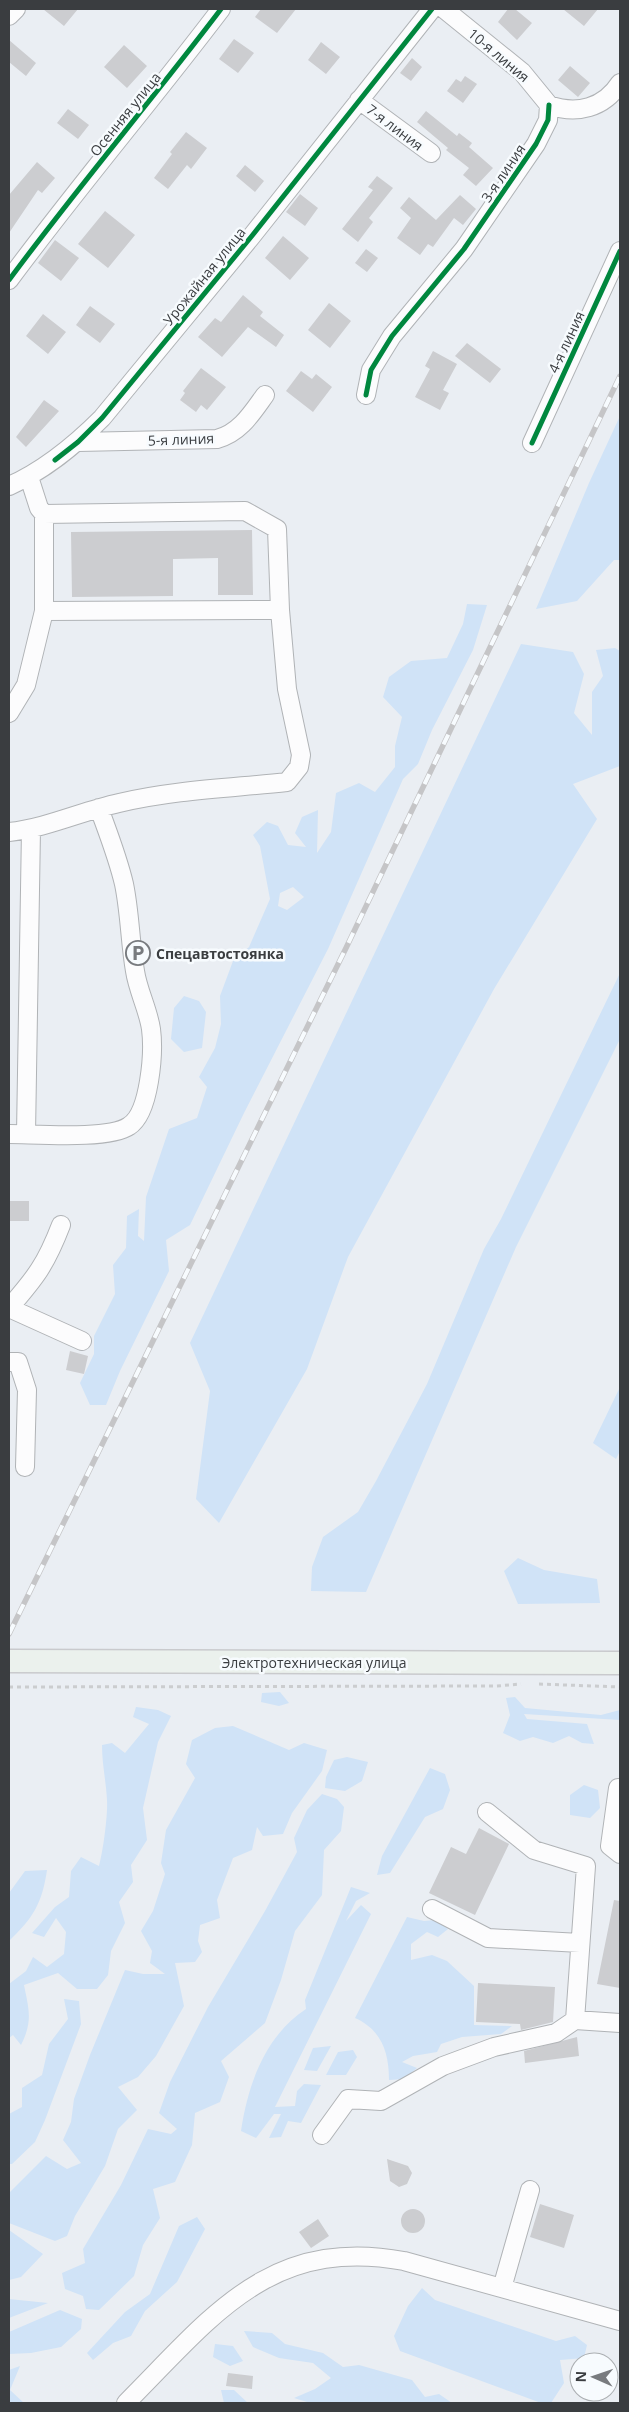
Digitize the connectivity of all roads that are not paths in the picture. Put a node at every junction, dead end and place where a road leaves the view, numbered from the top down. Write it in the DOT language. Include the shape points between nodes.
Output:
graph roads {
  1 [pos="16,9"];
  2 [pos="221,9"];
  3 [pos="432,9"];
  4 [pos="444,9"];
  5 [pos="9,16"];
  6 [pos="620,82"];
  7 [pos="360,99"];
  8 [pos="549,105"];
  9 [pos="431,153"];
  10 [pos="620,251"];
  11 [pos="9,280"];
  12 [pos="266,395"];
  13 [pos="366,395"];
  14 [pos="78,442"];
  15 [pos="532,443"];
  16 [pos="29,477"];
  17 [pos="9,486"];
  18 [pos="44,514"];
  19 [pos="280,610"];
  20 [pos="44,611"];
  21 [pos="9,713"];
  22 [pos="99,808"];
  23 [pos="31,830"];
  24 [pos="9,832"];
  25 [pos="17,1134"];
  26 [pos="61,1225"];
  27 [pos="9,1308"];
  28 [pos="82,1342"];
  29 [pos="9,1362"];
  30 [pos="25,1467"];
  31 [pos="9,1661"];
  32 [pos="620,1663"];
  33 [pos="618,1788"];
  34 [pos="487,1812"];
  35 [pos="620,1854"];
  36 [pos="432,1909"];
  37 [pos="580,1943"];
  38 [pos="575,2020"];
  39 [pos="620,2022"];
  40 [pos="322,2135"];
  41 [pos="530,2190"];
  42 [pos="502,2288"];
  43 [pos="620,2321"];
  44 [pos="126,2403"];
  1 -- 5 [label="street"];
  2 -- 11 [label="street, Осенняя улица"];
  3 -- 7 [label="street, Урожайная улица"];
  4 -- 8 [label="street, 10-я линия" via="522,72"];
  6 -- 8 [label="street" via="600,102 582,109 566,111"];
  7 -- 9 [label="street, 7-я линия"];
  7 -- 14 [label="street, Урожайная улица" via="239,252 102,418"];
  8 -- 13 [label="street, 3-я линия" via="548,120 536,144 464,249 392,336 371,370"];
  10 -- 15 [label="street, 4-я линия"];
  12 -- 14 [label="street, 5-я линия" via="230,436"];
  14 -- 16 [label="street, Урожайная улица"];
  16 -- 17 [label="street, Урожайная улица"];
  16 -- 18 [label="street"];
  18 -- 19 [label="street" via="245,511 277,528"];
  18 -- 20 [label="street"];
  19 -- 20 [label="street"];
  19 -- 22 [label="street" via="288,689 301,755 294,776 286,782 144,798"];
  20 -- 21 [label="street" via="26,685"];
  22 -- 23 [label="street"];
  22 -- 25 [label="street" via="124,885 137,982 151,1028 152,1056 145,1099 138,1117 119,1131"];
  23 -- 24 [label="street"];
  23 -- 25 [label="street"];
  26 -- 27 [label="street" via="37,1276"];
  27 -- 28 [label="street"];
  29 -- 30 [label="street" via="18,1362 27,1390"];
  31 -- 32 [label="main road, Электротехническая улица"];
  33 -- 35 [label="street" via="610,1846"];
  34 -- 37 [label="street" via="534,1850 586,1866"];
  36 -- 37 [label="street" via="488,1938"];
  37 -- 38 [label="street"];
  38 -- 39 [label="street"];
  38 -- 40 [label="street" via="556,2033 494,2047 443,2066 381,2101 348,2099"];
  41 -- 42 [label="street"];
  42 -- 43 [label="street"];
  42 -- 44 [label="street" via="381,2257 338,2256 309,2261 277,2272 225,2306"];
}
